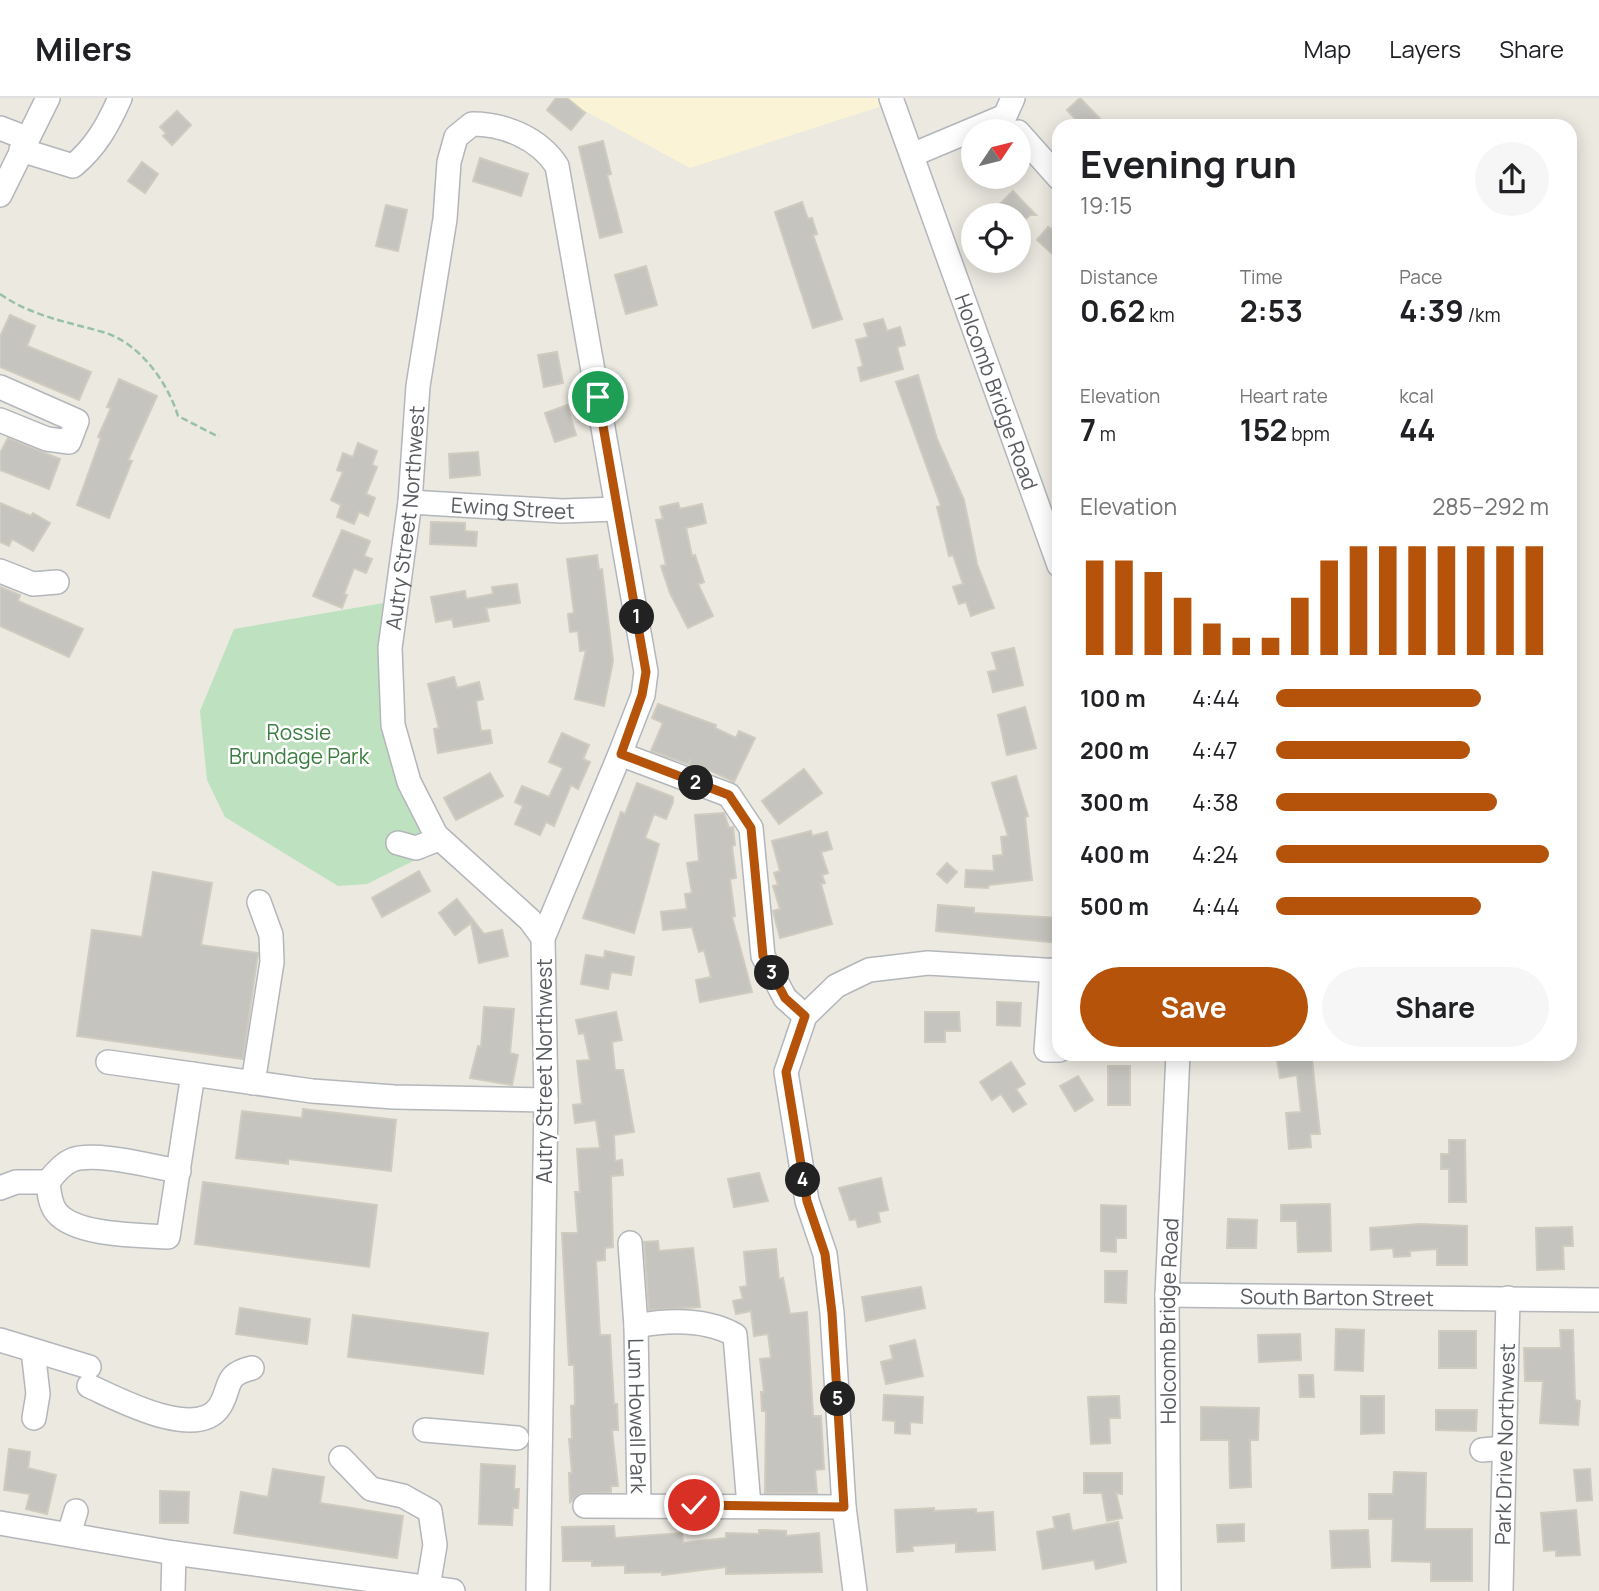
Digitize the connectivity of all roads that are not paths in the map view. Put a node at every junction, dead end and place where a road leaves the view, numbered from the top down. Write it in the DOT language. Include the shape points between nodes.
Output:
graph roads {
  1 [pos="48,98"];
  2 [pos="120,98"];
  3 [pos="891,98"];
  4 [pos="0,128"];
  5 [pos="961,138"];
  6 [pos="1031,141"];
  7 [pos="24,144"];
  8 [pos="912,155"];
  9 [pos="1052,169"];
  10 [pos="0,195"];
  11 [pos="0,387"];
  12 [pos="0,420"];
  13 [pos="411,502"];
  14 [pos="616,509"];
  15 [pos="1052,526"];
  16 [pos="0,570"];
  17 [pos="57,582"];
  18 [pos="621,754"];
  19 [pos="439,839"];
  20 [pos="398,843"];
  21 [pos="259,902"];
  22 [pos="543,939"];
  23 [pos="1052,970"];
  24 [pos="1052,997"];
  25 [pos="805,1016"];
  26 [pos="1052,1050"];
  27 [pos="1178,1061"];
  28 [pos="108,1062"];
  29 [pos="193,1074"];
  30 [pos="253,1083"];
  31 [pos="546,1100"];
  32 [pos="179,1171"];
  33 [pos="48,1182"];
  34 [pos="0,1188"];
  35 [pos="630,1243"];
  36 [pos="1167,1294"];
  37 [pos="1508,1298"];
  38 [pos="1599,1300"];
  39 [pos="636,1326"];
  40 [pos="0,1340"];
  41 [pos="33,1350"];
  42 [pos="252,1368"];
  43 [pos="34,1418"];
  44 [pos="425,1430"];
  45 [pos="517,1438"];
  46 [pos="341,1458"];
  47 [pos="639,1504"];
  48 [pos="584,1506"];
  49 [pos="749,1506"];
  50 [pos="844,1507"];
  51 [pos="76,1511"];
  52 [pos="0,1523"];
  53 [pos="69,1534"];
  54 [pos="174,1553"];
  55 [pos="428,1587"];
  56 [pos="173,1591"];
  57 [pos="453,1591"];
  58 [pos="538,1591"];
  59 [pos="855,1591"];
  60 [pos="1169,1591"];
  61 [pos="1501,1591"];
  1 -- 7 [label="street"];
  2 -- 7 [label="street" via="107,127 73,166"];
  3 -- 8 [label="street, Holcomb Bridge Road"];
  4 -- 7 [label="street"];
  5 -- 8 [label="street"];
  6 -- 9 [label="street"];
  7 -- 10 [label="street"];
  8 -- 15 [label="street, Holcomb Bridge Road"];
  11 -- 12 [label="street" via="77,421 69,442 47,439"];
  13 -- 14 [label="street, Ewing Street" via="562,511"];
  13 -- 14 [label="street, Autry Street Northwest" via="418,386 445,219 449,163 456,137 472,124 519,134 546,152 557,166"];
  13 -- 19 [label="street, Autry Street Northwest" via="390,648 393,725 410,782"];
  14 -- 18 [label="street" via="646,672"];
  16 -- 17 [label="street" via="33,584"];
  18 -- 22 [label="street"];
  18 -- 25 [label="street" via="729,795 751,828 763,956 785,998"];
  19 -- 20 [label="street" via="416,848"];
  19 -- 22 [label="street, Autry Street Northwest" via="530,920"];
  21 -- 30 [label="street" via="271,935 272,962"];
  22 -- 31 [label="street, Autry Street Northwest"];
  23 -- 25 [label="street" via="928,963 869,970 835,986"];
  24 -- 26 [label="street" via="1046,1050"];
  25 -- 50 [label="street" via="786,1072 807,1201 825,1254"];
  27 -- 36 [label="street, Holcomb Bridge Road"];
  28 -- 29 [label="street"];
  29 -- 30 [label="street"];
  29 -- 32 [label="street"];
  30 -- 31 [label="street" via="394,1097"];
  31 -- 58 [label="street, Autry Street Northwest" via="532,1406"];
  32 -- 33 [label="street" via="73,1159"];
  32 -- 33 [label="street" via="168,1237 69,1223 56,1212"];
  33 -- 34 [label="street" via="16,1182"];
  35 -- 39 [label="street, Lum Howell Park"];
  36 -- 37 [label="street, South Barton Street"];
  36 -- 60 [label="street, Holcomb Bridge Road"];
  37 -- 38 [label="street, South Barton Street"];
  37 -- 61 [label="street, Park Drive Northwest" via="1493,1449"];
  39 -- 47 [label="street, Lum Howell Park"];
  39 -- 49 [label="street, Lum Howell Park" via="691,1322 735,1335"];
  40 -- 41 [label="street"];
  41 -- 42 [label="street" via="178,1420 213,1414 222,1403 226,1384 238,1372"];
  41 -- 43 [label="street" via="38,1394"];
  44 -- 45 [label="street"];
  46 -- 55 [label="street" via="371,1489 403,1496 430,1511 435,1545"];
  47 -- 48 [label="street"];
  47 -- 49 [label="street"];
  49 -- 50 [label="street"];
  50 -- 59 [label="street"];
  51 -- 53 [label="street"];
  52 -- 53 [label="street"];
  53 -- 54 [label="street" via="111,1531"];
  54 -- 55 [label="street"];
  54 -- 56 [label="street"];
  55 -- 57 [label="street"];
}
